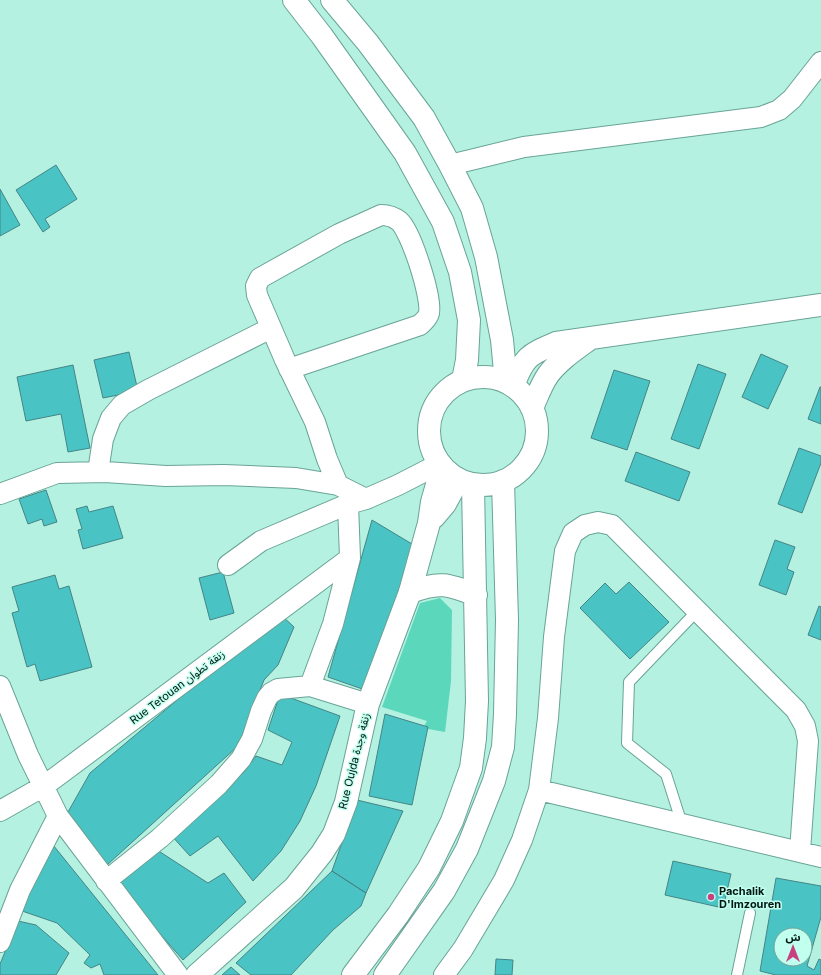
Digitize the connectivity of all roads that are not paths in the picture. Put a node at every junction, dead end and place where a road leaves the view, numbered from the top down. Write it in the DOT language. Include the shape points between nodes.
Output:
graph roads {
  1 [pos="294,0"];
  2 [pos="332,0"];
  3 [pos="821,62"];
  4 [pos="450,165"];
  5 [pos="821,305"];
  6 [pos="272,328"];
  7 [pos="592,337"];
  8 [pos="289,369"];
  9 [pos="463,380"];
  10 [pos="510,384"];
  11 [pos="532,408"];
  12 [pos="98,472"];
  13 [pos="453,474"];
  14 [pos="503,481"];
  15 [pos="338,485"];
  16 [pos="0,494"];
  17 [pos="357,502"];
  18 [pos="350,558"];
  19 [pos="228,565"];
  20 [pos="410,592"];
  21 [pos="476,595"];
  22 [pos="697,611"];
  23 [pos="0,686"];
  24 [pos="310,686"];
  25 [pos="368,704"];
  26 [pos="6,715"];
  27 [pos="44,786"];
  28 [pos="539,790"];
  29 [pos="0,811"];
  30 [pos="58,816"];
  31 [pos="682,824"];
  32 [pos="800,851"];
  33 [pos="821,857"];
  34 [pos="106,881"];
  35 [pos="750,913"];
  36 [pos="0,942"];
  37 [pos="178,975"];
  38 [pos="197,975"];
  39 [pos="353,975"];
  40 [pos="385,975"];
  41 [pos="444,975"];
  42 [pos="737,975"];
  1 -- 9 [label="main road" via="405,153 443,222 460,272 469,320"];
  2 -- 4 [label="main road" via="424,118"];
  3 -- 4 [label="street" via="792,99 779,110 761,116 524,147"];
  4 -- 10 [label="main road" via="472,208 486,257"];
  5 -- 7 [label="main road"];
  6 -- 8 [label="street"];
  6 -- 8 [label="street" via="257,295 256,286 260,278 339,234 381,215 398,221 406,229 419,262 429,303 427,318 420,325"];
  6 -- 12 [label="street" via="122,405 112,418 103,439"];
  7 -- 10 [label="main road" via="556,343 528,357"];
  7 -- 11 [label="main road" via="548,375"];
  8 -- 15 [label="street" via="315,422"];
  9 -- 10 [label="main road" via="477,377 492,378"];
  9 -- 13 [label="main road" via="448,389 437,401 430,417 428,433 431,450"];
  10 -- 11 [label="main road" via="524,396"];
  11 -- 14 [label="main road" via="537,429 533,451 522,470"];
  12 -- 15 [label="street" via="296,478"];
  12 -- 16 [label="street" via="57,473"];
  13 -- 14 [label="main road" via="488,485"];
  13 -- 17 [label="street" via="398,485"];
  13 -- 20 [label="main road, Rue Oujda زنقة وجدة" via="432,502"];
  13 -- 21 [label="main road"];
  14 -- 40 [label="main road" via="507,620 505,714 502,747 494,781 467,848 444,891"];
  15 -- 17 [label="street"];
  17 -- 18 [label="street"];
  17 -- 19 [label="street" via="261,541"];
  18 -- 24 [label="street" via="333,624"];
  18 -- 27 [label="street, Rue Tetouan زنقة تطوان"];
  20 -- 21 [label="main road" via="442,584 455,586"];
  20 -- 25 [label="main road, Rue Oujda زنقة وجدة"];
  21 -- 39 [label="main road" via="477,701 471,768 452,820 429,868"];
  22 -- 28 [label="street" via="612,525 598,522 585,525 573,533 565,551"];
  22 -- 31 [label="lane" via="629,682 627,743 666,774"];
  22 -- 32 [label="street" via="796,710 805,726 808,741"];
  23 -- 26 [label="street"];
  24 -- 25 [label="street"];
  24 -- 34 [label="street" via="278,689 272,693 267,698 252,739 241,759 219,784 160,838"];
  25 -- 38 [label="main road, Rue Oujda زنقة وجدة" via="346,802 334,834 294,888"];
  26 -- 27 [label="street"];
  27 -- 29 [label="street, Rue Tetouan زنقة تطوان"];
  27 -- 30 [label="street"];
  28 -- 31 [label="street"];
  28 -- 41 [label="street" via="522,840 504,880 463,949"];
  30 -- 34 [label="street"];
  30 -- 36 [label="street" via="20,890"];
  31 -- 32 [label="street"];
  32 -- 33 [label="street"];
  34 -- 37 [label="street"];
  35 -- 42 [label="lane"];
}
